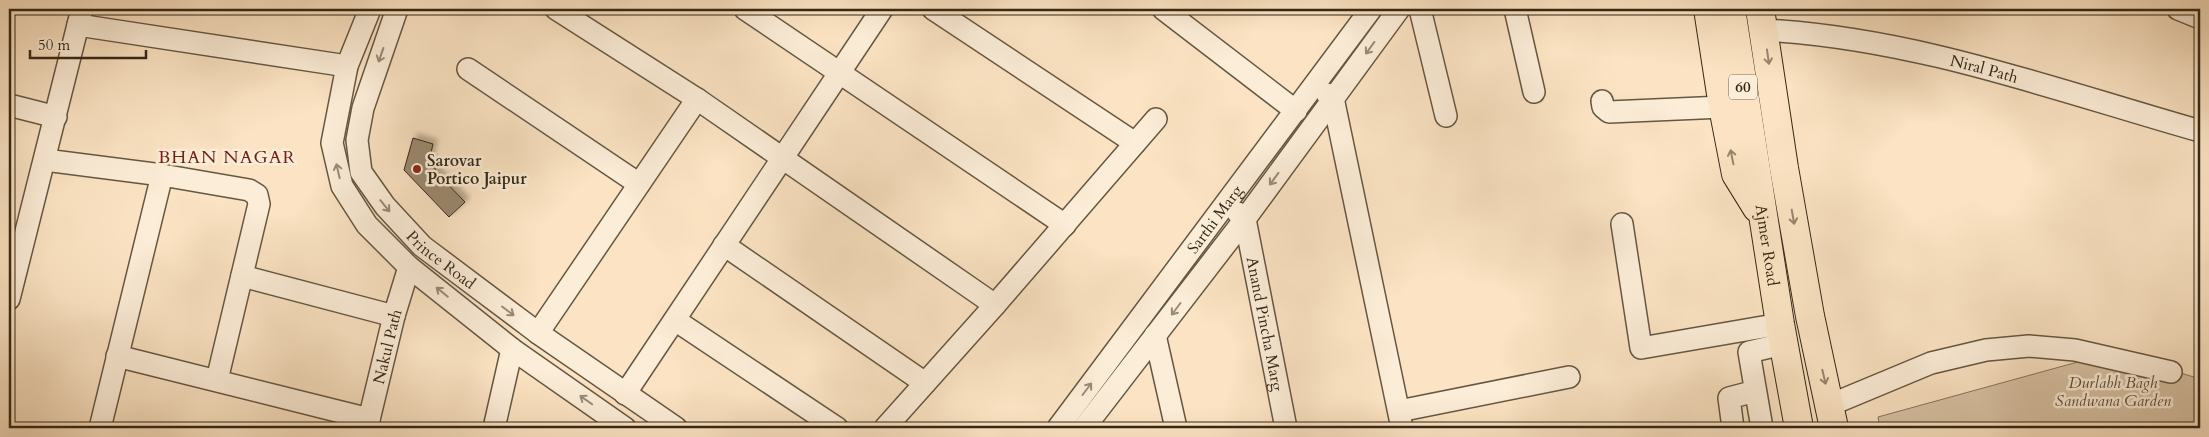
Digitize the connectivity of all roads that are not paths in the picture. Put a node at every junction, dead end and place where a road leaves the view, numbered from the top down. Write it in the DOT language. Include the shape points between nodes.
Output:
graph roads {
  1 [pos="370,9"];
  2 [pos="397,9"];
  3 [pos="556,9"];
  4 [pos="745,9"];
  5 [pos="882,9"];
  6 [pos="933,9"];
  7 [pos="1163,9"];
  8 [pos="1371,9"];
  9 [pos="1399,9"];
  10 [pos="1420,9"];
  11 [pos="1515,9"];
  12 [pos="1708,9"];
  13 [pos="1731,9"];
  14 [pos="2178,9"];
  15 [pos="80,17"];
  16 [pos="2200,18"];
  17 [pos="1762,19"];
  18 [pos="346,66"];
  19 [pos="468,69"];
  20 [pos="839,72"];
  21 [pos="1314,85"];
  22 [pos="1534,92"];
  23 [pos="697,98"];
  24 [pos="1333,98"];
  25 [pos="1602,101"];
  26 [pos="9,105"];
  27 [pos="1723,107"];
  28 [pos="1296,111"];
  29 [pos="1446,116"];
  30 [pos="56,117"];
  31 [pos="1156,119"];
  32 [pos="2200,131"];
  33 [pos="1135,143"];
  34 [pos="782,158"];
  35 [pos="45,160"];
  36 [pos="162,175"];
  37 [pos="639,184"];
  38 [pos="1226,204"];
  39 [pos="1762,215"];
  40 [pos="1245,219"];
  41 [pos="1622,224"];
  42 [pos="1066,225"];
  43 [pos="724,245"];
  44 [pos="15,249"];
  45 [pos="409,266"];
  46 [pos="242,276"];
  47 [pos="9,298"];
  48 [pos="995,305"];
  49 [pos="394,316"];
  50 [pos="675,320"];
  51 [pos="538,333"];
  52 [pos="1776,336"];
  53 [pos="1126,338"];
  54 [pos="1150,343"];
  55 [pos="512,349"];
  56 [pos="1749,352"];
  57 [pos="117,356"];
  58 [pos="2171,372"];
  59 [pos="1569,377"];
  60 [pos="217,380"];
  61 [pos="925,383"];
  62 [pos="1748,393"];
  63 [pos="625,394"];
  64 [pos="1832,417"];
  65 [pos="1400,420"];
  66 [pos="368,424"];
  67 [pos="616,425"];
  68 [pos="100,428"];
  69 [pos="494,428"];
  70 [pos="676,428"];
  71 [pos="837,428"];
  72 [pos="885,428"];
  73 [pos="1058,428"];
  74 [pos="1084,428"];
  75 [pos="1176,428"];
  76 [pos="1286,428"];
  77 [pos="1733,428"];
  78 [pos="1752,428"];
  79 [pos="1762,428"];
  80 [pos="1788,428"];
  81 [pos="1799,428"];
  1 -- 18 [label="street, Prince Road"];
  2 -- 51 [label="street, Prince Road, one-way" via="364,108 357,140 361,172 385,206 422,246"];
  3 -- 23 [label="street"];
  4 -- 20 [label="street"];
  5 -- 20 [label="street"];
  6 -- 33 [label="street"];
  7 -- 28 [label="street"];
  8 -- 21 [label="street, Sarthi Marg"];
  9 -- 24 [label="street, one-way"];
  10 -- 29 [label="street"];
  11 -- 22 [label="street"];
  12 -- 27 [label="highway, Ajmer Road"];
  13 -- 39 [label="highway, 60"];
  14 -- 16 [label="street"];
  15 -- 18 [label="street"];
  15 -- 30 [label="street"];
  17 -- 32 [label="street, Niral Path" via="1806,32 1945,56"];
  17 -- 64 [label="highway, Ajmer Road, one-way" via="1787,186"];
  45 -- 18 [label="street, Prince Road, one-way" via="367,225 342,186 332,144"];
  19 -- 37 [label="street"];
  20 -- 34 [label="street"];
  20 -- 42 [label="street"];
  21 -- 24 [label="street"];
  21 -- 28 [label="street, Sarthi Marg"];
  23 -- 34 [label="street"];
  23 -- 37 [label="street"];
  24 -- 40 [label="street, one-way"];
  24 -- 65 [label="street"];
  25 -- 27 [label="street" via="1609,112"];
  26 -- 30 [label="street"];
  39 -- 27 [label="highway, Ajmer Road, one-way" via="1736,174"];
  28 -- 38 [label="street, Sarthi Marg"];
  30 -- 35 [label="street"];
  31 -- 33 [label="street"];
  33 -- 42 [label="street"];
  34 -- 43 [label="street"];
  34 -- 48 [label="street"];
  35 -- 36 [label="street"];
  35 -- 44 [label="street"];
  36 -- 46 [label="street" via="249,190 257,195 259,204"];
  36 -- 57 [label="street"];
  37 -- 51 [label="street"];
  38 -- 40 [label="street"];
  38 -- 53 [label="street, Sarthi Marg"];
  39 -- 52 [label="highway, Ajmer Road"];
  40 -- 54 [label="street, one-way"];
  40 -- 76 [label="street, Anand Pincha Marg"];
  41 -- 52 [label="street" via="1641,348"];
  42 -- 48 [label="street"];
  43 -- 50 [label="street"];
  43 -- 61 [label="street"];
  44 -- 47 [label="street"];
  45 -- 49 [label="street, Nakul Path"];
  55 -- 45 [label="street, Prince Road, one-way"];
  46 -- 49 [label="street"];
  46 -- 60 [label="street"];
  48 -- 61 [label="street"];
  49 -- 66 [label="street, Nakul Path"];
  50 -- 63 [label="street"];
  50 -- 71 [label="street"];
  51 -- 63 [label="street, Prince Road"];
  52 -- 56 [label="street"];
  52 -- 80 [label="street"];
  52 -- 81 [label="highway, Ajmer Road"];
  53 -- 54 [label="street"];
  73 -- 53 [label="street, Sarthi Marg, one-way"];
  54 -- 74 [label="street"];
  54 -- 75 [label="street"];
  67 -- 55 [label="street, Prince Road, one-way"];
  55 -- 69 [label="street"];
  56 -- 62 [label="street" via="1741,354"];
  56 -- 79 [label="street"];
  57 -- 60 [label="street"];
  57 -- 68 [label="street"];
  58 -- 64 [label="street" via="2075,350 2028,346 1986,350 1931,363"];
  59 -- 65 [label="street"];
  60 -- 66 [label="street"];
  61 -- 72 [label="street"];
  62 -- 77 [label="street" via="1729,398"];
  62 -- 78 [label="street"];
  63 -- 70 [label="street, Prince Road"];
}
